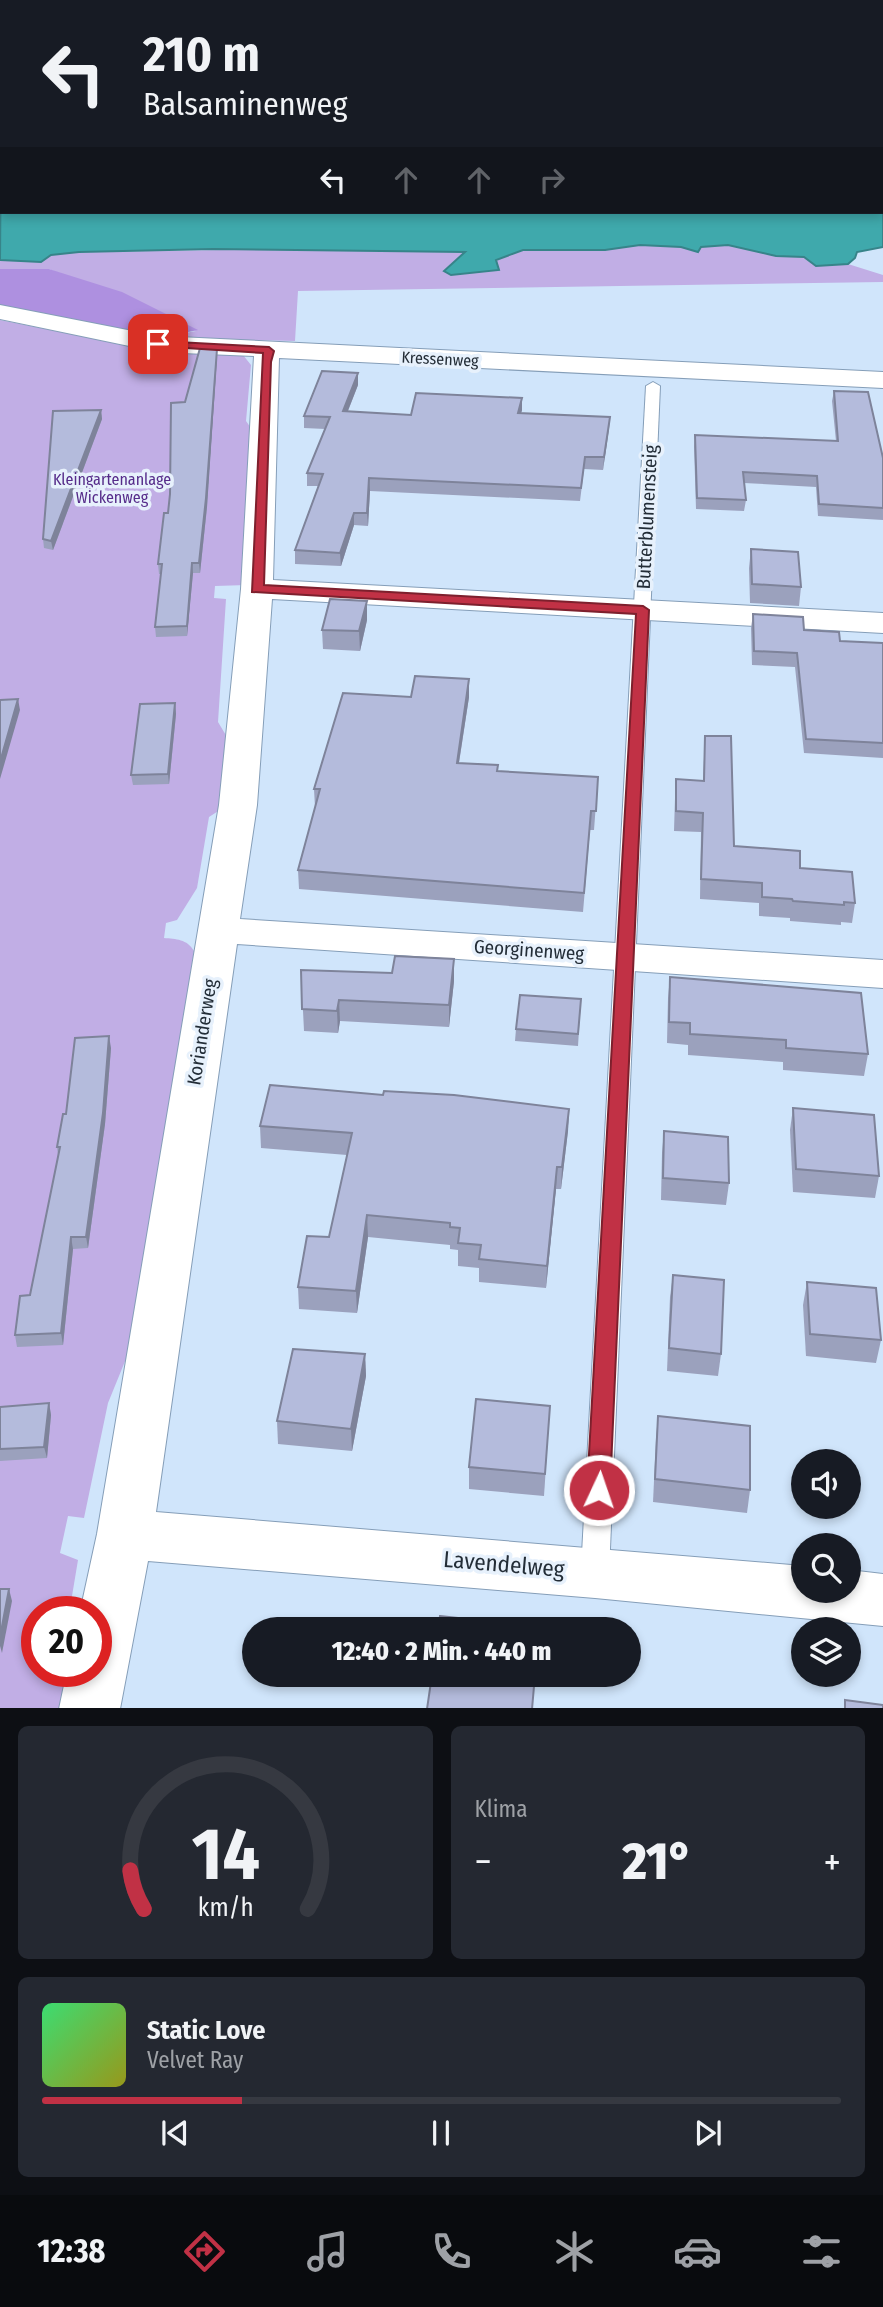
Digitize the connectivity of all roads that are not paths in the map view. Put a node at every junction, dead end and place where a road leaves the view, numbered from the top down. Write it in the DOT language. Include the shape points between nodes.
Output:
graph roads {
  1 [pos="0,312"];
  2 [pos="269,351"];
  3 [pos="883,380"];
  4 [pos="653,386"];
  5 [pos="257,589"];
  6 [pos="643,610"];
  7 [pos="883,623"];
  8 [pos="218,930"];
  9 [pos="623,957"];
  10 [pos="883,974"];
  11 [pos="125,1534"];
  12 [pos="595,1572"];
  13 [pos="883,1600"];
  14 [pos="89,1708"];
  1 -- 2 [label="street, Kressenweg" via="158,344"];
  2 -- 3 [label="street, Kressenweg"];
  2 -- 5 [label="street, Korianderweg"];
  4 -- 6 [label="lane, Butterblumensteig"];
  5 -- 6 [label="street"];
  5 -- 8 [label="street, Korianderweg" via="238,806"];
  6 -- 7 [label="street"];
  6 -- 9 [label="lane, Butterblumensteig"];
  8 -- 9 [label="street, Georginenweg"];
  8 -- 11 [label="street, Korianderweg"];
  9 -- 10 [label="street, Georginenweg"];
  9 -- 12 [label="lane, Butterblumensteig"];
  11 -- 12 [label="street, Lavendelweg"];
  11 -- 14 [label="street, Korianderweg"];
  12 -- 13 [label="street, Lavendelweg"];
}
